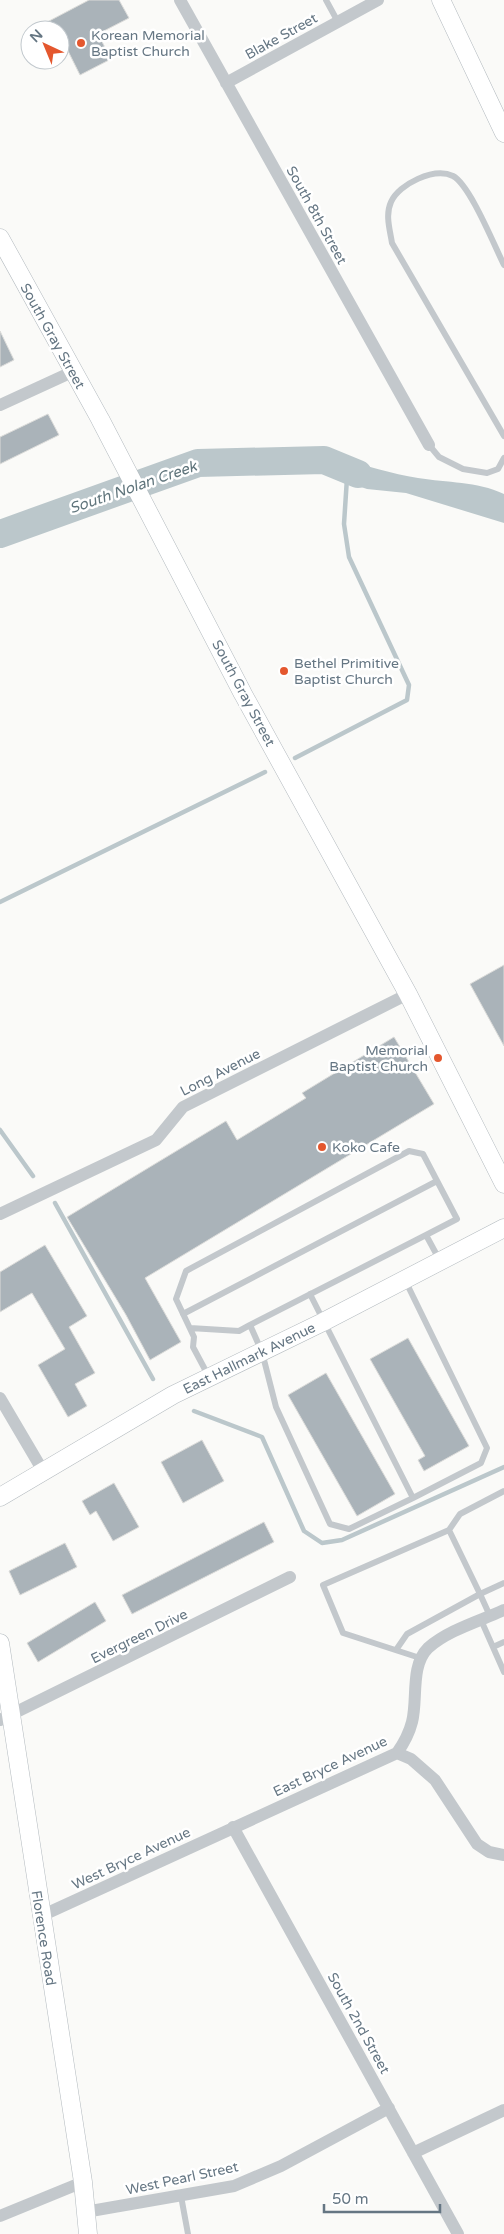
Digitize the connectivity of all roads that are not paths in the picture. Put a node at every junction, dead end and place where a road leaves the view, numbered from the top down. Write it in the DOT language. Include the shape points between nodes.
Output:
graph roads {
  1 [pos="180,0"];
  2 [pos="326,0"];
  3 [pos="378,0"];
  4 [pos="441,0"];
  5 [pos="338,22"];
  6 [pos="226,83"];
  7 [pos="504,134"];
  8 [pos="0,238"];
  9 [pos="504,265"];
  10 [pos="72,372"];
  11 [pos="0,405"];
  12 [pos="504,435"];
  13 [pos="429,445"];
  14 [pos="504,458"];
  15 [pos="408,994"];
  16 [pos="486,1149"];
  17 [pos="504,1162"];
  18 [pos="437,1181"];
  19 [pos="504,1184"];
  20 [pos="0,1214"];
  21 [pos="504,1228"];
  22 [pos="426,1235"];
  23 [pos="440,1260"];
  24 [pos="405,1279"];
  25 [pos="310,1294"];
  26 [pos="183,1314"];
  27 [pos="324,1322"];
  28 [pos="250,1325"];
  29 [pos="190,1328"];
  30 [pos="262,1352"];
  31 [pos="209,1378"];
  32 [pos="0,1398"];
  33 [pos="43,1471"];
  34 [pos="504,1490"];
  35 [pos="0,1497"];
  36 [pos="414,1498"];
  37 [pos="449,1530"];
  38 [pos="290,1578"];
  39 [pos="504,1583"];
  40 [pos="480,1594"];
  41 [pos="504,1610"];
  42 [pos="485,1618"];
  43 [pos="504,1642"];
  44 [pos="0,1643"];
  45 [pos="493,1647"];
  46 [pos="396,1650"];
  47 [pos="420,1658"];
  48 [pos="504,1672"];
  49 [pos="5,1718"];
  50 [pos="397,1753"];
  51 [pos="233,1827"];
  52 [pos="504,1855"];
  53 [pos="41,1916"];
  54 [pos="389,2108"];
  55 [pos="504,2110"];
  56 [pos="413,2153"];
  57 [pos="82,2182"];
  58 [pos="181,2196"];
  59 [pos="85,2212"];
  60 [pos="0,2216"];
  61 [pos="88,2234"];
  62 [pos="188,2234"];
  63 [pos="458,2234"];
  1 -- 6 [label="street, South 8th Street"];
  2 -- 5 [label="lane"];
  3 -- 5 [label="street, Blake Street"];
  4 -- 7 [label="street"];
  5 -- 6 [label="street, Blake Street"];
  6 -- 13 [label="street, South 8th Street"];
  8 -- 10 [label="street, South Gray Street"];
  9 -- 12 [label="lane" via="467,189 452,176 433,173 406,184 391,201 387,219 392,243"];
  10 -- 11 [label="street"];
  10 -- 15 [label="street, South Gray Street" via="100,419 243,694"];
  13 -- 14 [label="lane" via="440,457 464,468 487,473 498,469"];
  15 -- 16 [label="street, South Gray Street"];
  15 -- 20 [label="street, Long Avenue" via="183,1107 156,1140"];
  16 -- 17 [label="street, South Gray Street"];
  16 -- 19 [label="street, South Gray Street"];
  18 -- 22 [label="lane" via="457,1219"];
  18 -- 26 [label="lane"];
  18 -- 26 [label="lane" via="423,1154 409,1152 400,1156 186,1271 176,1299"];
  21 -- 23 [label="street, East Hallmark Avenue"];
  22 -- 23 [label="lane"];
  22 -- 25 [label="lane"];
  23 -- 24 [label="street, East Hallmark Avenue"];
  24 -- 27 [label="street, East Hallmark Avenue"];
  24 -- 36 [label="lane" via="487,1448 480,1463"];
  25 -- 27 [label="lane"];
  25 -- 28 [label="lane"];
  26 -- 29 [label="lane"];
  27 -- 30 [label="street, East Hallmark Avenue"];
  27 -- 36 [label="lane"];
  28 -- 29 [label="lane" via="239,1330"];
  28 -- 30 [label="lane"];
  29 -- 31 [label="lane" via="194,1337 193,1347"];
  30 -- 31 [label="street, East Hallmark Avenue"];
  30 -- 36 [label="lane" via="276,1408 330,1524 349,1529"];
  31 -- 33 [label="street, East Hallmark Avenue" via="173,1395"];
  32 -- 33 [label="street"];
  33 -- 35 [label="street, East Hallmark Avenue"];
  34 -- 37 [label="lane" via="460,1514"];
  37 -- 40 [label="lane"];
  37 -- 46 [label="lane" via="323,1585 343,1633"];
  38 -- 49 [label="street, Evergreen Drive"];
  39 -- 40 [label="lane"];
  40 -- 42 [label="lane"];
  40 -- 46 [label="lane" via="407,1634"];
  41 -- 42 [label="street"];
  42 -- 45 [label="lane"];
  42 -- 47 [label="street" via="443,1638"];
  43 -- 45 [label="lane"];
  44 -- 49 [label="street, Florence Road"];
  45 -- 48 [label="lane"];
  46 -- 47 [label="lane"];
  47 -- 50 [label="street, East Bryce Avenue" via="413,1721"];
  49 -- 53 [label="street, Florence Road"];
  50 -- 51 [label="street, East Bryce Avenue"];
  50 -- 52 [label="street" via="411,1759 436,1780 477,1844 489,1852"];
  51 -- 53 [label="street, West Bryce Avenue"];
  51 -- 54 [label="street, South 2nd Street"];
  53 -- 57 [label="street, Florence Road"];
  54 -- 56 [label="street, South 2nd Street"];
  54 -- 58 [label="street, West Pearl Street" via="281,2166 234,2186"];
  55 -- 56 [label="street"];
  56 -- 63 [label="street, South 2nd Street"];
  57 -- 59 [label="street, Florence Road"];
  57 -- 60 [label="street"];
  58 -- 59 [label="street, West Pearl Street"];
  58 -- 62 [label="lane"];
  59 -- 61 [label="street, Florence Road"];
}
